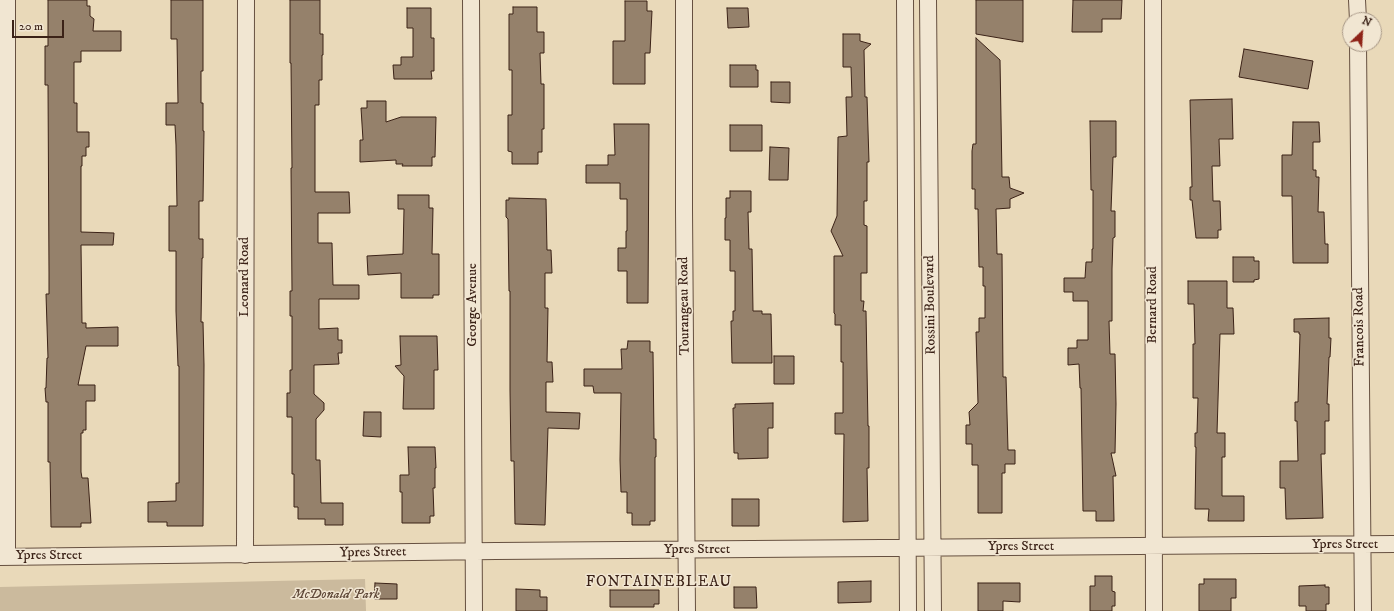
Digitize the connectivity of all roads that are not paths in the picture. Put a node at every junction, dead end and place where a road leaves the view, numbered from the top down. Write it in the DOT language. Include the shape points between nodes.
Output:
graph roads {
  1 [pos="7,0"];
  2 [pos="246,0"];
  3 [pos="471,0"];
  4 [pos="684,0"];
  5 [pos="905,0"];
  6 [pos="928,0"];
  7 [pos="1152,0"];
  8 [pos="1357,0"];
  9 [pos="1358,12"];
  10 [pos="1358,52"];
  11 [pos="1362,544"];
  12 [pos="1394,544"];
  13 [pos="1154,546"];
  14 [pos="908,548"];
  15 [pos="933,548"];
  16 [pos="687,550"];
  17 [pos="474,551"];
  18 [pos="245,555"];
  19 [pos="4,556"];
  20 [pos="474,611"];
  21 [pos="687,611"];
  22 [pos="908,611"];
  23 [pos="933,611"];
  24 [pos="1154,611"];
  25 [pos="1363,611"];
  1 -- 19 [label="street"];
  2 -- 18 [label="street, Leonard Road"];
  3 -- 17 [label="street, George Avenue"];
  4 -- 16 [label="street, Tourangeau Road"];
  5 -- 14 [label="street, Rossini Boulevard"];
  6 -- 15 [label="street, Rossini Boulevard"];
  7 -- 13 [label="street, Bernard Road"];
  8 -- 9 [label="street"];
  10 -- 11 [label="street, Francois Road"];
  11 -- 12 [label="street, Ypres Street"];
  11 -- 13 [label="street, Ypres Street"];
  11 -- 25 [label="street, Francois Road"];
  13 -- 15 [label="street, Ypres Street"];
  13 -- 24 [label="street, Bernard Road"];
  14 -- 15 [label="street, Ypres Street"];
  14 -- 16 [label="street, Ypres Street"];
  14 -- 22 [label="street, Rossini Boulevard"];
  15 -- 23 [label="street, Rossini Boulevard"];
  16 -- 17 [label="street, Ypres Street"];
  16 -- 21 [label="street, Tourangeau Road"];
  17 -- 18 [label="street, Ypres Street"];
  17 -- 20 [label="street, George Avenue"];
  18 -- 19 [label="street, Ypres Street"];
}
